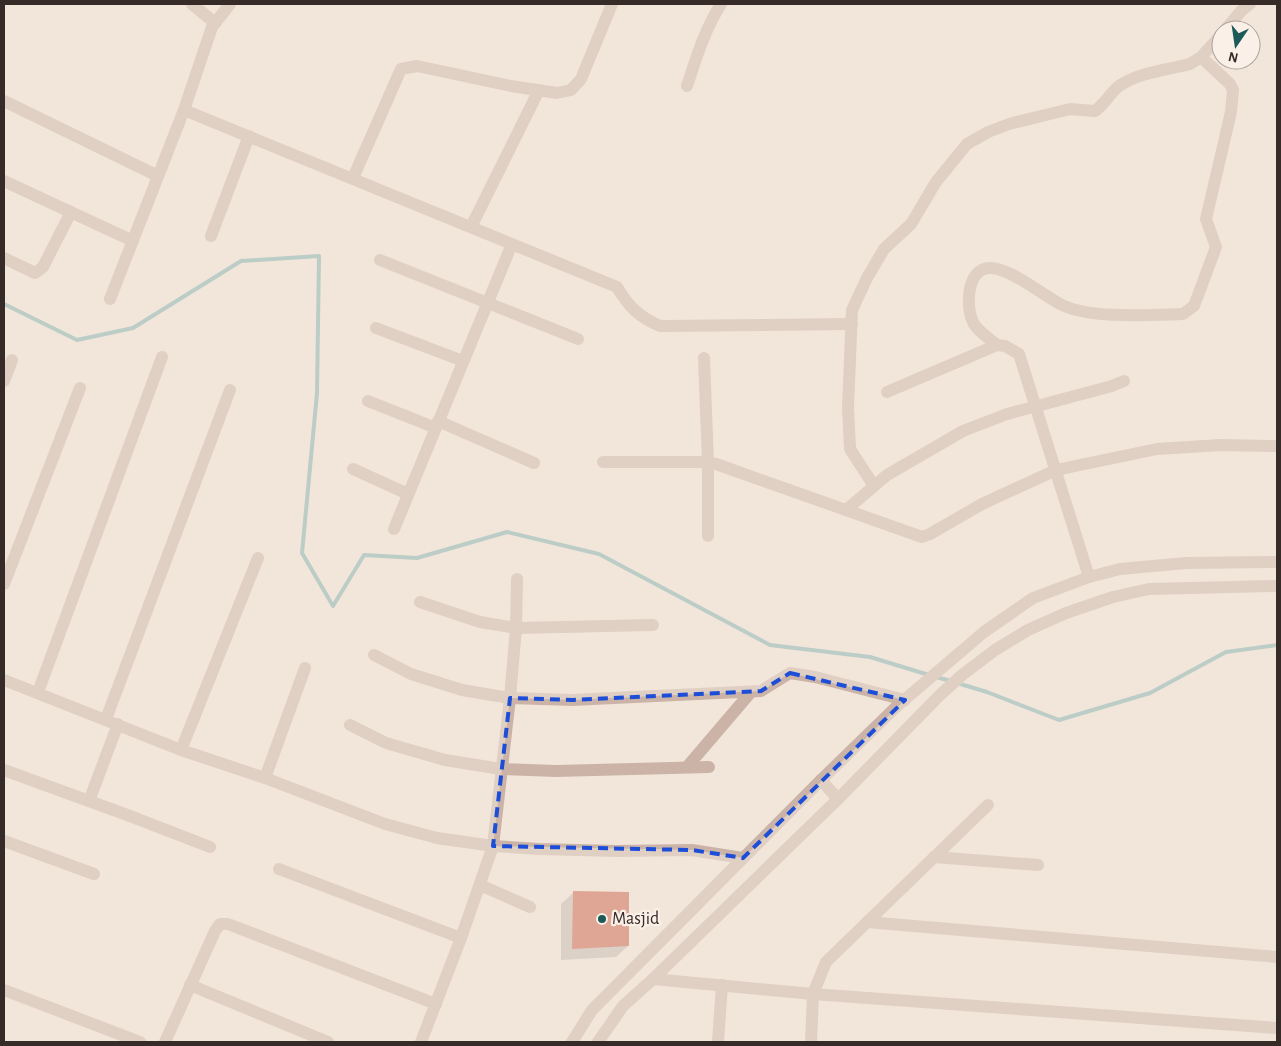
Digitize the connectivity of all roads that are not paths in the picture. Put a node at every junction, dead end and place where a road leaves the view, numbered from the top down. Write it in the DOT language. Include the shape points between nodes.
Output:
graph roads {
  1 [pos="192,4"];
  2 [pos="230,4"];
  3 [pos="612,4"];
  4 [pos="722,4"];
  5 [pos="1250,4"];
  6 [pos="1234,20"];
  7 [pos="215,23"];
  8 [pos="1211,46"];
  9 [pos="1201,57"];
  10 [pos="688,86"];
  11 [pos="539,90"];
  12 [pos="4,101"];
  13 [pos="184,110"];
  14 [pos="249,136"];
  15 [pos="158,176"];
  16 [pos="352,178"];
  17 [pos="4,181"];
  18 [pos="71,212"];
  19 [pos="471,227"];
  20 [pos="211,236"];
  21 [pos="133,240"];
  22 [pos="512,244"];
  23 [pos="4,258"];
  24 [pos="380,260"];
  25 [pos="110,299"];
  26 [pos="488,303"];
  27 [pos="852,324"];
  28 [pos="376,328"];
  29 [pos="578,339"];
  30 [pos="996,345"];
  31 [pos="162,357"];
  32 [pos="704,358"];
  33 [pos="12,360"];
  34 [pos="463,361"];
  35 [pos="4,381"];
  36 [pos="1124,381"];
  37 [pos="80,388"];
  38 [pos="230,390"];
  39 [pos="887,392"];
  40 [pos="368,400"];
  41 [pos="1036,406"];
  42 [pos="437,425"];
  43 [pos="1277,446"];
  44 [pos="603,462"];
  45 [pos="534,463"];
  46 [pos="708,463"];
  47 [pos="353,469"];
  48 [pos="1056,470"];
  49 [pos="874,486"];
  50 [pos="408,494"];
  51 [pos="846,510"];
  52 [pos="394,529"];
  53 [pos="708,536"];
  54 [pos="258,558"];
  55 [pos="1277,562"];
  56 [pos="1089,577"];
  57 [pos="517,579"];
  58 [pos="4,584"];
  59 [pos="1277,586"];
  60 [pos="420,602"];
  61 [pos="653,625"];
  62 [pos="516,628"];
  63 [pos="374,655"];
  64 [pos="305,668"];
  65 [pos="4,680"];
  66 [pos="38,692"];
  67 [pos="751,692"];
  68 [pos="909,696"];
  69 [pos="510,698"];
  70 [pos="106,719"];
  71 [pos="118,724"];
  72 [pos="350,725"];
  73 [pos="181,750"];
  74 [pos="687,767"];
  75 [pos="709,767"];
  76 [pos="501,769"];
  77 [pos="4,770"];
  78 [pos="265,778"];
  79 [pos="821,780"];
  80 [pos="838,799"];
  81 [pos="89,801"];
  82 [pos="988,805"];
  83 [pos="4,841"];
  84 [pos="494,846"];
  85 [pos="210,847"];
  86 [pos="934,857"];
  87 [pos="743,858"];
  88 [pos="1038,865"];
  89 [pos="279,869"];
  90 [pos="94,874"];
  91 [pos="480,885"];
  92 [pos="530,906"];
  93 [pos="867,922"];
  94 [pos="461,938"];
  95 [pos="1277,957"];
  96 [pos="654,979"];
  97 [pos="722,985"];
  98 [pos="190,986"];
  99 [pos="4,990"];
  100 [pos="814,994"];
  101 [pos="436,1004"];
  102 [pos="1277,1028"];
  103 [pos="140,1042"];
  104 [pos="165,1042"];
  105 [pos="328,1042"];
  106 [pos="421,1042"];
  107 [pos="572,1042"];
  108 [pos="598,1042"];
  109 [pos="718,1042"];
  110 [pos="811,1042"];
  1 -- 7 [label="street"];
  2 -- 7 [label="street"];
  3 -- 11 [label="street" via="581,79 571,90 557,93"];
  4 -- 10 [label="street" via="705,34"];
  5 -- 6 [label="street"];
  7 -- 13 [label="street"];
  8 -- 9 [label="street"];
  9 -- 27 [label="street" via="1190,64 1127,81 1095,111 1070,109 1009,124 967,144 936,182 911,224 884,249 852,310"];
  9 -- 30 [label="street" via="1233,90 1231,112 1206,219 1216,247 1194,306 1183,314 1087,313 1062,305 1005,271 990,268 981,270 973,279 969,311 975,325"];
  11 -- 16 [label="street" via="417,66 401,69"];
  11 -- 19 [label="street"];
  12 -- 15 [label="street"];
  13 -- 14 [label="street"];
  13 -- 15 [label="street"];
  14 -- 16 [label="street"];
  14 -- 20 [label="street"];
  15 -- 21 [label="street"];
  16 -- 19 [label="street"];
  17 -- 18 [label="street"];
  18 -- 21 [label="street"];
  18 -- 23 [label="street" via="43,267 35,273"];
  19 -- 22 [label="street"];
  21 -- 25 [label="street"];
  22 -- 26 [label="street"];
  22 -- 27 [label="street" via="616,288 644,320 660,326"];
  24 -- 26 [label="street"];
  26 -- 29 [label="street"];
  26 -- 34 [label="street"];
  27 -- 49 [label="street" via="848,407 850,449"];
  28 -- 34 [label="street"];
  30 -- 39 [label="street"];
  30 -- 41 [label="street" via="1019,354"];
  31 -- 66 [label="street"];
  32 -- 46 [label="street"];
  33 -- 35 [label="street"];
  34 -- 42 [label="street"];
  36 -- 41 [label="street"];
  37 -- 58 [label="street"];
  38 -- 70 [label="street"];
  40 -- 42 [label="street"];
  41 -- 48 [label="street"];
  41 -- 49 [label="street" via="963,430"];
  42 -- 45 [label="street"];
  42 -- 50 [label="street"];
  43 -- 48 [label="street" via="1220,445 1157,450"];
  44 -- 46 [label="street"];
  46 -- 51 [label="street"];
  46 -- 53 [label="street"];
  47 -- 50 [label="street"];
  48 -- 51 [label="street" via="982,504 922,537"];
  48 -- 56 [label="street"];
  49 -- 51 [label="street"];
  50 -- 52 [label="street"];
  54 -- 73 [label="street"];
  55 -- 56 [label="street" via="1177,564 1120,569"];
  56 -- 68 [label="street" via="1033,598 984,632"];
  57 -- 62 [label="street"];
  59 -- 80 [label="street" via="1149,589 1113,597 1028,630 961,676"];
  60 -- 62 [label="street" via="480,622"];
  61 -- 62 [label="street"];
  62 -- 69 [label="street"];
  63 -- 69 [label="street" via="411,674 462,690"];
  64 -- 78 [label="street"];
  65 -- 66 [label="street"];
  66 -- 70 [label="street"];
  67 -- 68 [label="street" via="761,691 790,673"];
  67 -- 69 [label="street" via="572,700"];
  67 -- 74 [label="street"];
  68 -- 79 [label="street"];
  69 -- 76 [label="street"];
  70 -- 71 [label="street"];
  71 -- 73 [label="street"];
  71 -- 81 [label="street"];
  72 -- 76 [label="street" via="386,743 445,760"];
  73 -- 78 [label="street"];
  74 -- 75 [label="street"];
  74 -- 76 [label="street" via="556,771"];
  76 -- 84 [label="street"];
  77 -- 81 [label="street"];
  78 -- 84 [label="street" via="385,824 438,838"];
  79 -- 80 [label="street"];
  79 -- 87 [label="street"];
  80 -- 96 [label="street"];
  81 -- 85 [label="street"];
  82 -- 86 [label="street"];
  83 -- 90 [label="street"];
  84 -- 87 [label="street" via="616,851 692,850"];
  84 -- 91 [label="street"];
  86 -- 88 [label="street"];
  86 -- 93 [label="street"];
  87 -- 107 [label="street" via="592,1010"];
  89 -- 94 [label="street"];
  91 -- 92 [label="street"];
  91 -- 94 [label="street"];
  93 -- 95 [label="street"];
  93 -- 100 [label="street" via="826,962"];
  94 -- 101 [label="street"];
  96 -- 97 [label="street"];
  96 -- 108 [label="street" via="623,1006"];
  97 -- 100 [label="street"];
  97 -- 109 [label="street"];
  98 -- 101 [label="street" via="215,931 220,924 228,924"];
  98 -- 104 [label="street"];
  98 -- 105 [label="street"];
  99 -- 103 [label="street"];
  100 -- 102 [label="street"];
  100 -- 110 [label="street"];
  101 -- 106 [label="street"];
}
